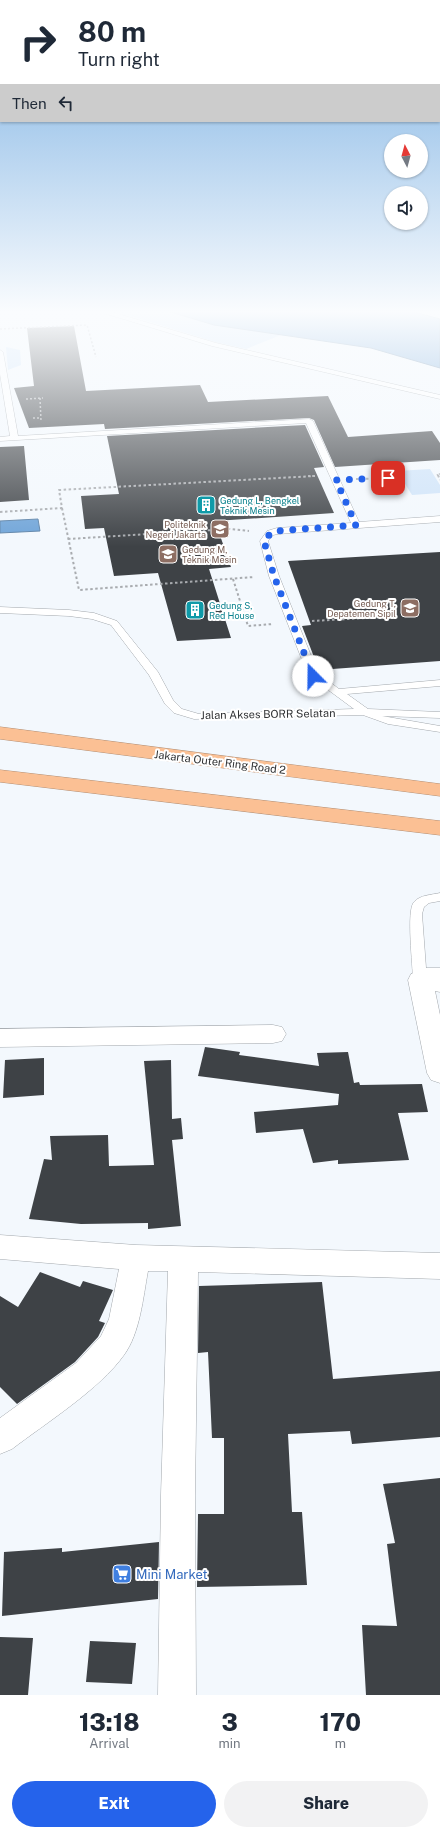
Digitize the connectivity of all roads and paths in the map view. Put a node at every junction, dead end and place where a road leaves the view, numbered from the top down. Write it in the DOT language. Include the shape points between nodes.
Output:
graph roads {
  1 [pos="6,389"];
  2 [pos="406,389"];
  3 [pos="440,397"];
  4 [pos="20,399"];
  5 [pos="33,418"];
  6 [pos="41,418"];
  7 [pos="42,424"];
  8 [pos="14,438"];
  9 [pos="0,439"];
  10 [pos="440,474"];
  11 [pos="334,477"];
  12 [pos="402,478"];
  13 [pos="439,481"];
  14 [pos="62,508"];
  15 [pos="0,512"];
  16 [pos="440,519"];
  17 [pos="356,525"];
  18 [pos="270,534"];
  19 [pos="68,539"];
  20 [pos="274,576"];
  21 [pos="233,579"];
  22 [pos="0,610"];
  23 [pos="383,617"];
  24 [pos="292,623"];
  25 [pos="440,683"];
  26 [pos="337,692"];
  27 [pos="366,712"];
  28 [pos="440,715"];
  29 [pos="440,729"];
  30 [pos="0,733"];
  31 [pos="0,776"];
  32 [pos="440,790"];
  33 [pos="440,828"];
  34 [pos="440,897"];
  35 [pos="430,977"];
  36 [pos="272,1034"];
  37 [pos="0,1038"];
  38 [pos="440,1073"];
  39 [pos="0,1247"];
  40 [pos="136,1258"];
  41 [pos="183,1259"];
  42 [pos="440,1266"];
  43 [pos="0,1438"];
  44 [pos="177,1695"];
  1 -- 8 [label="lane"];
  2 -- 3 [label="lane"];
  4 -- 6 [label="path" via="41,398"];
  5 -- 6 [label="path"];
  6 -- 7 [label="path"];
  8 -- 9 [label="lane"];
  8 -- 11 [label="lane" via="309,421"];
  10 -- 13 [label="path" via="437,474"];
  11 -- 12 [label="path"];
  11 -- 14 [label="path" via="59,490"];
  11 -- 17 [label="lane"];
  14 -- 15 [label="path"];
  14 -- 19 [label="path"];
  16 -- 17 [label="lane"];
  17 -- 18 [label="lane" via="277,531"];
  18 -- 19 [label="path" via="229,529"];
  18 -- 20 [label="lane" via="264,541"];
  19 -- 21 [label="path" via="79,590"];
  20 -- 21 [label="path"];
  20 -- 24 [label="lane"];
  21 -- 24 [label="path" via="248,626"];
  22 -- 27 [label="lane, Jalan Akses BORR Selatan" via="94,616 114,623 154,674 169,702 178,711 198,716"];
  23 -- 24 [label="path"];
  24 -- 26 [label="lane" via="313,676"];
  25 -- 26 [label="lane"];
  26 -- 27 [label="lane"];
  27 -- 28 [label="lane, Jalan Akses BORR Selatan"];
  27 -- 29 [label="lane" via="379,719"];
  30 -- 32 [label="highway, Jakarta Outer Ring Road 2"];
  31 -- 33 [label="highway"];
  34 -- 35 [label="lane" via="425,900 418,905 416,914"];
  35 -- 38 [label="street"];
  36 -- 37 [label="street"];
  39 -- 40 [label="street"];
  40 -- 41 [label="street"];
  40 -- 43 [label="street" via="124,1319 113,1345 87,1373"];
  41 -- 42 [label="street"];
  41 -- 44 [label="street"];
}
